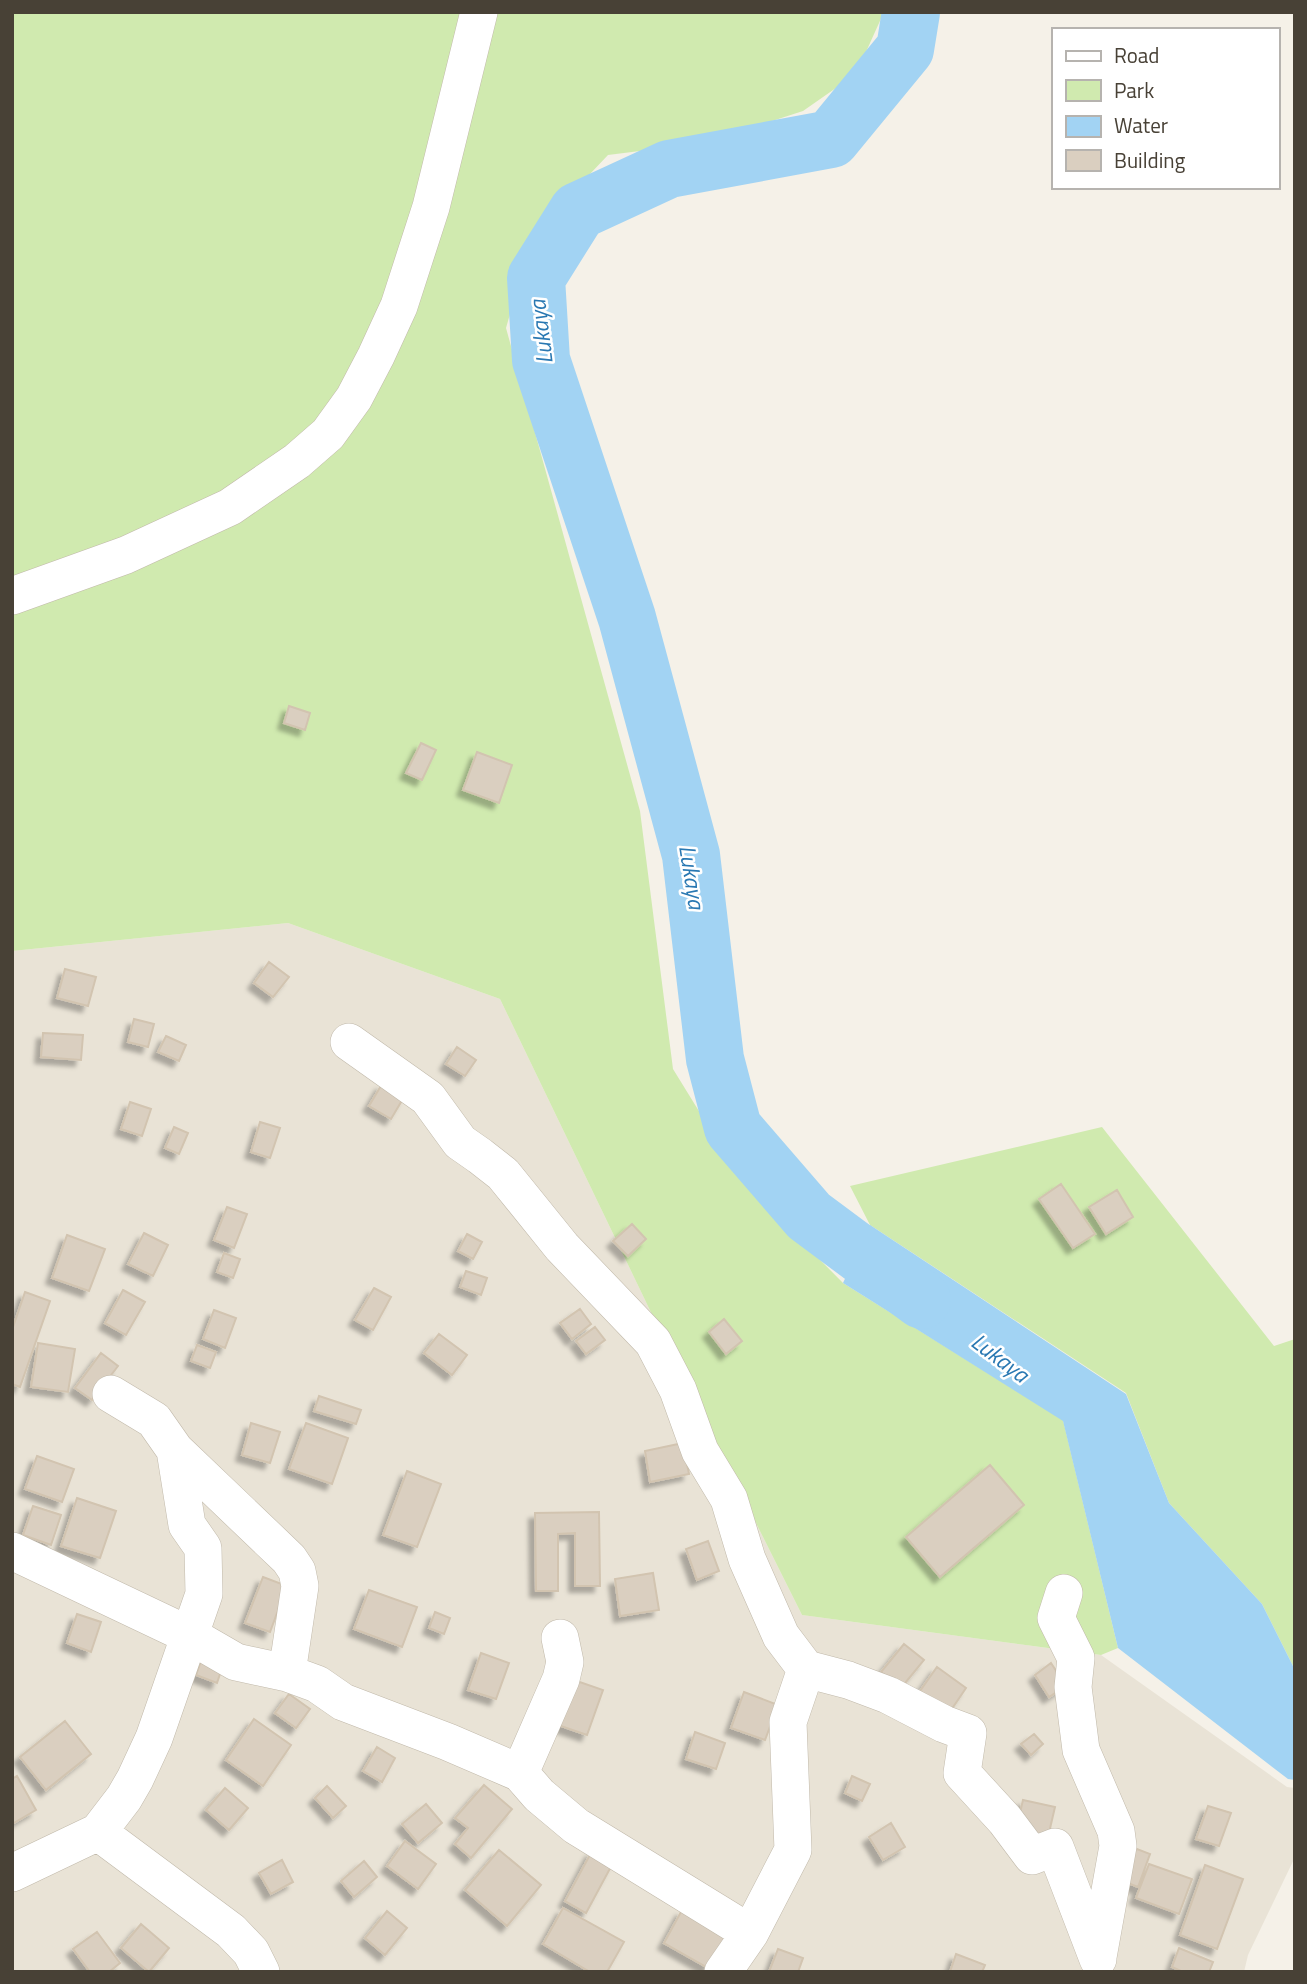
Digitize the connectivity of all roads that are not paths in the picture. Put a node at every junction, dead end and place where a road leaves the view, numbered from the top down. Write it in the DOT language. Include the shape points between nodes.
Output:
graph roads {
  1 [pos="479,12"];
  2 [pos="12,596"];
  3 [pos="349,1042"];
  4 [pos="111,1394"];
  5 [pos="175,1450"];
  6 [pos="12,1550"];
  7 [pos="1064,1592"];
  8 [pos="191,1636"];
  9 [pos="560,1638"];
  10 [pos="806,1669"];
  11 [pos="287,1673"];
  12 [pos="520,1773"];
  13 [pos="98,1832"];
  14 [pos="12,1873"];
  15 [pos="750,1933"];
  16 [pos="1092,1965"];
  17 [pos="261,1972"];
  18 [pos="723,1972"];
  1 -- 2 [label="street" via="431,207 399,306 354,398 328,434 230,508 126,555"];
  3 -- 10 [label="street" via="428,1098 460,1142 503,1174 562,1247 653,1342 678,1390 701,1451 729,1499 747,1559 781,1636"];
  4 -- 5 [label="street" via="154,1420"];
  5 -- 8 [label="street" via="187,1525 203,1548 204,1594"];
  5 -- 11 [label="street" via="297,1571 300,1586"];
  6 -- 8 [label="street"];
  7 -- 16 [label="street" via="1056,1618 1076,1658 1073,1687 1082,1750 1118,1846"];
  8 -- 11 [label="street" via="236,1662"];
  8 -- 13 [label="street" via="135,1779"];
  9 -- 12 [label="street" via="565,1662 561,1679"];
  10 -- 15 [label="street" via="788,1722 793,1850"];
  10 -- 16 [label="street" via="888,1695 968,1732 962,1773 1032,1856 1055,1847"];
  11 -- 12 [label="street" via="343,1702"];
  12 -- 15 [label="street" via="538,1796 576,1826"];
  13 -- 14 [label="street"];
  13 -- 17 [label="street" via="231,1931 251,1952"];
  15 -- 18 [label="street"];
}
